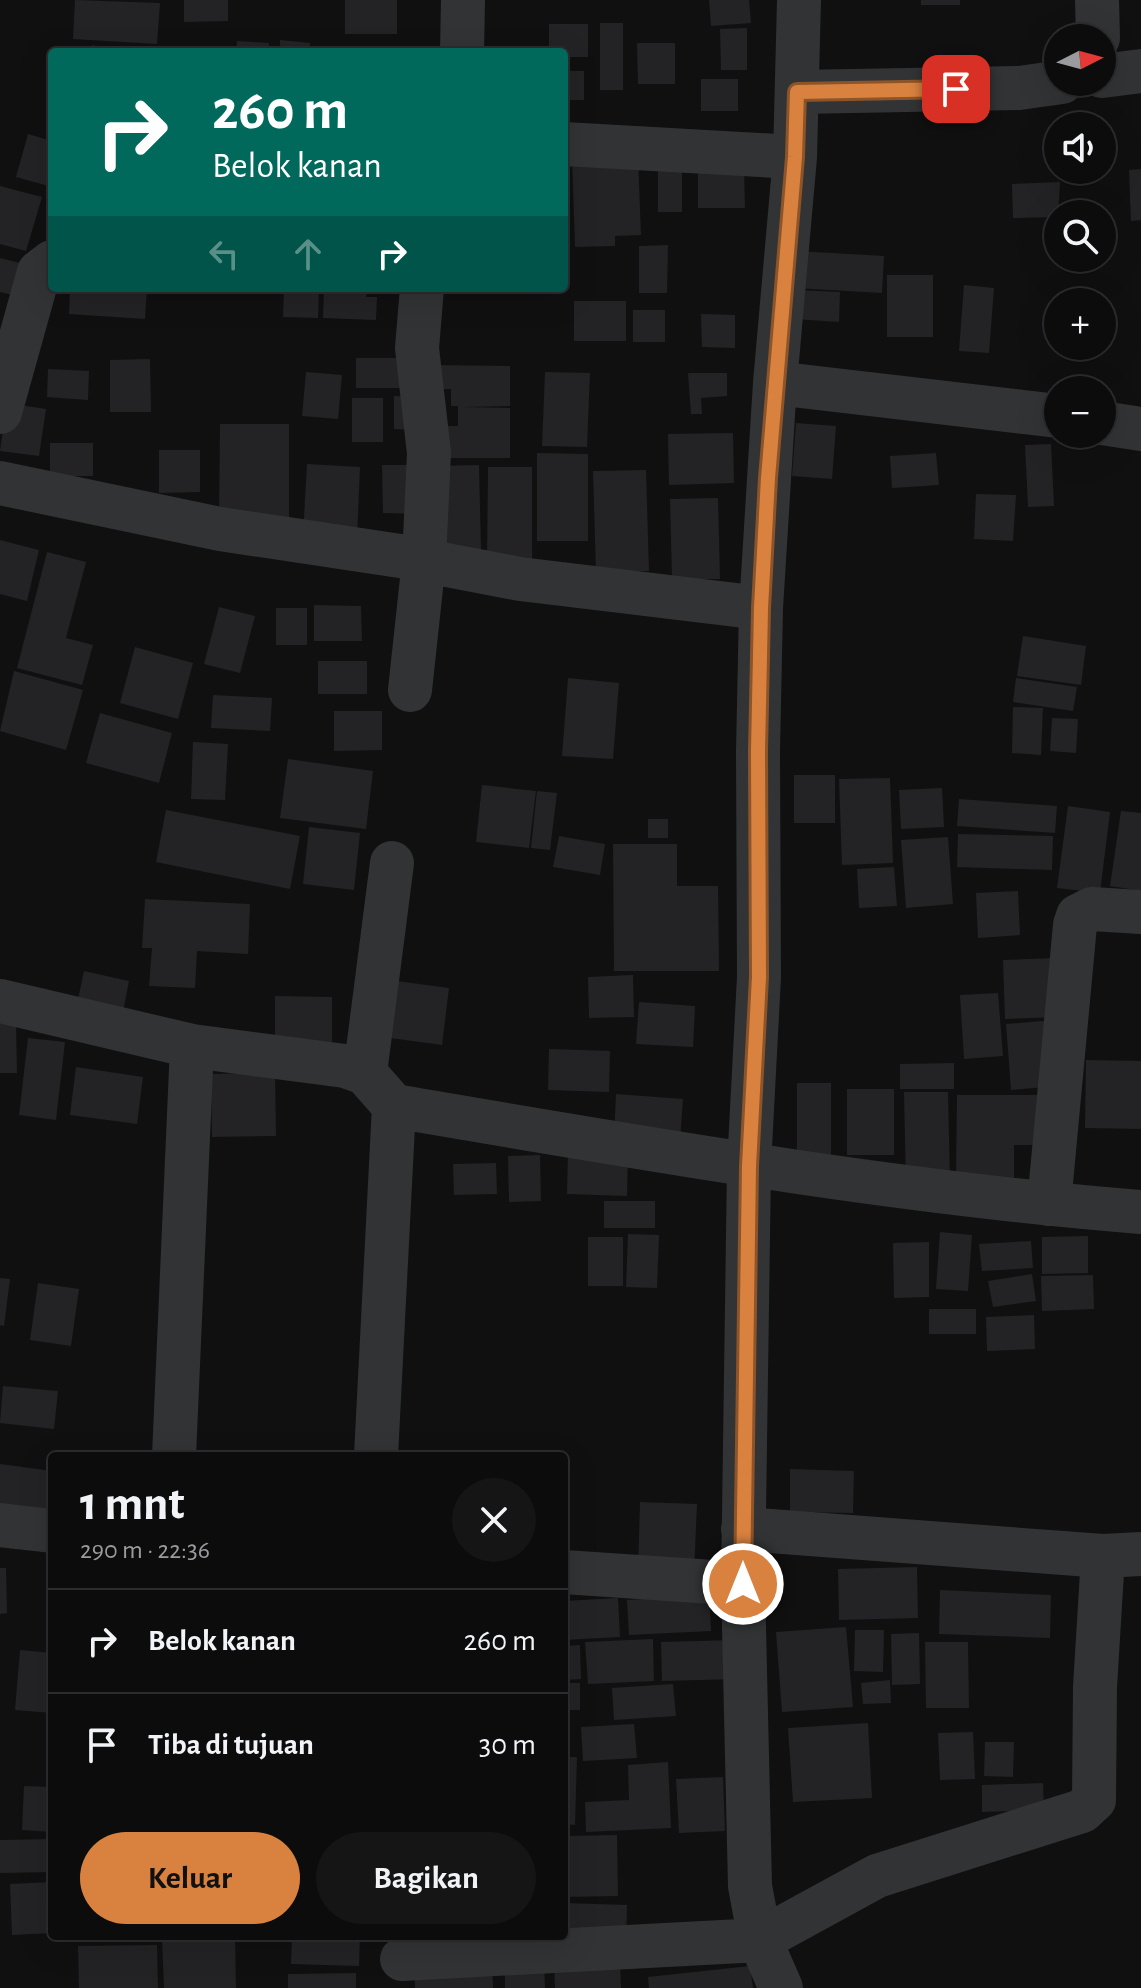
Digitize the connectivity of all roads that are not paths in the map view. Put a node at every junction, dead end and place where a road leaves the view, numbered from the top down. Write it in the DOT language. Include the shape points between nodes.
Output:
graph roads {
  1 [pos="463,0"];
  2 [pos="799,0"];
  3 [pos="1097,0"];
  4 [pos="1098,24"];
  5 [pos="462,48"];
  6 [pos="1141,71"];
  7 [pos="1116,74"];
  8 [pos="1044,85"];
  9 [pos="797,92"];
  10 [pos="568,144"];
  11 [pos="795,157"];
  12 [pos="48,265"];
  13 [pos="422,292"];
  14 [pos="775,383"];
  15 [pos="0,412"];
  16 [pos="1044,414"];
  17 [pos="1116,425"];
  18 [pos="1141,429"];
  19 [pos="0,483"];
  20 [pos="424,560"];
  21 [pos="761,608"];
  22 [pos="410,690"];
  23 [pos="392,863"];
  24 [pos="1141,912"];
  25 [pos="0,1001"];
  26 [pos="192,1046"];
  27 [pos="365,1073"];
  28 [pos="394,1106"];
  29 [pos="749,1166"];
  30 [pos="1049,1204"];
  31 [pos="1141,1212"];
  32 [pos="174,1452"];
  33 [pos="376,1452"];
  34 [pos="0,1525"];
  35 [pos="743,1529"];
  36 [pos="48,1531"];
  37 [pos="1122,1555"];
  38 [pos="568,1572"];
  39 [pos="743,1584"];
  40 [pos="760,1940"];
  41 [pos="402,1961"];
  42 [pos="781,1988"];
  1 -- 5 [label="street"];
  2 -- 9 [label="street"];
  3 -- 4 [label="street"];
  6 -- 7 [label="street"];
  8 -- 9 [label="street"];
  9 -- 11 [label="street"];
  10 -- 11 [label="street"];
  11 -- 14 [label="street"];
  12 -- 15 [label="street" via="39,272"];
  13 -- 20 [label="street" via="417,348 429,453"];
  14 -- 16 [label="street"];
  14 -- 21 [label="street"];
  17 -- 18 [label="street"];
  19 -- 20 [label="street" via="220,529"];
  20 -- 21 [label="street" via="520,579"];
  20 -- 22 [label="street"];
  21 -- 29 [label="street" via="759,977"];
  23 -- 27 [label="street"];
  24 -- 30 [label="street" via="1092,909 1078,916 1075,925"];
  25 -- 26 [label="street"];
  26 -- 27 [label="street"];
  26 -- 32 [label="street"];
  27 -- 28 [label="street"];
  28 -- 29 [label="street"];
  28 -- 33 [label="street"];
  29 -- 30 [label="street"];
  29 -- 35 [label="street"];
  30 -- 31 [label="street"];
  34 -- 36 [label="street"];
  35 -- 37 [label="street"];
  35 -- 39 [label="street"];
  37 -- 40 [label="street" via="1095,1687 1094,1800 1082,1811 877,1876"];
  38 -- 39 [label="street"];
  39 -- 40 [label="street" via="750,1886"];
  40 -- 41 [label="street"];
  40 -- 42 [label="street"];
}
